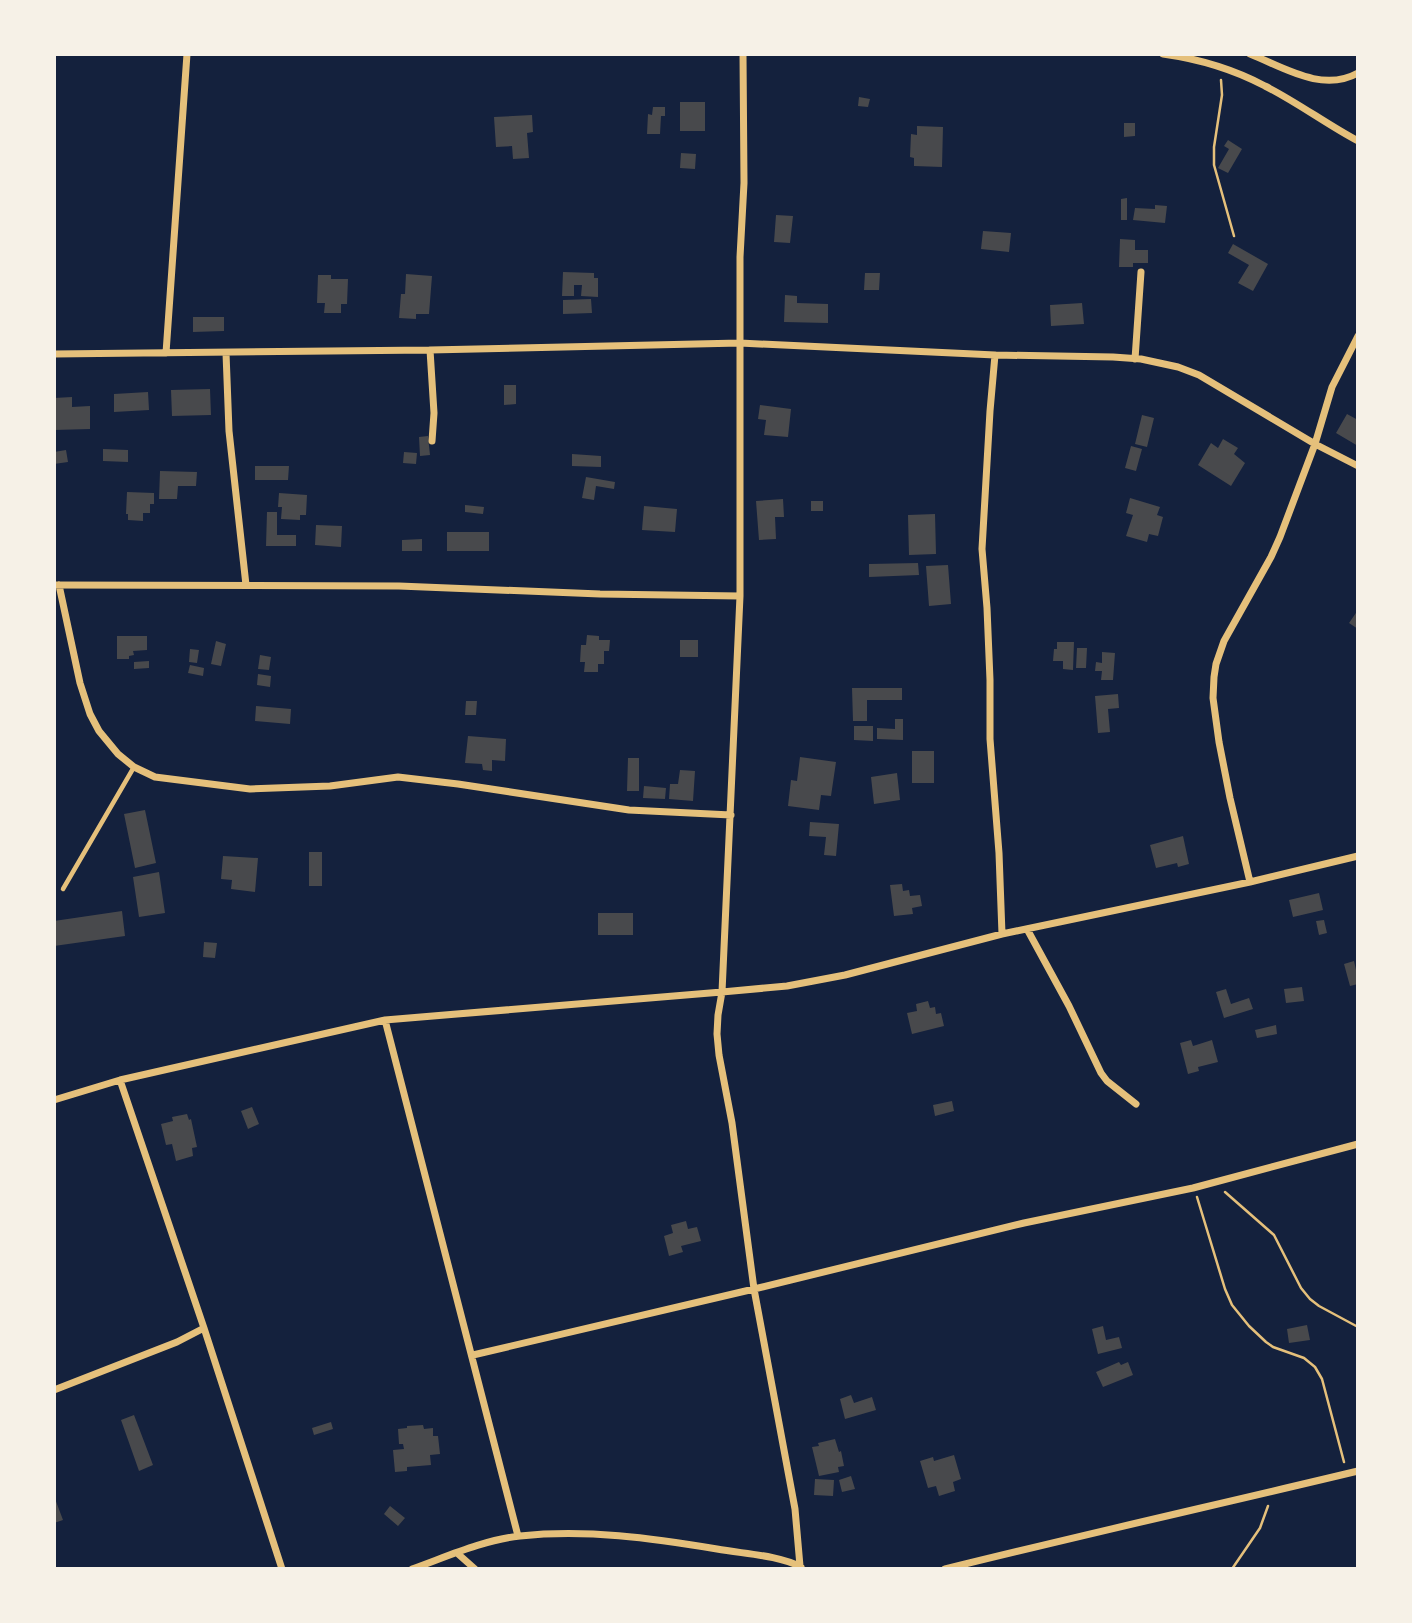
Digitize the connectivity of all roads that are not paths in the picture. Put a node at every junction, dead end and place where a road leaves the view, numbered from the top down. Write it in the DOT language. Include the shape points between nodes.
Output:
graph roads {
  1 [pos="187,54"];
  2 [pos="743,54"];
  3 [pos="1163,54"];
  4 [pos="1250,54"];
  5 [pos="1358,74"];
  6 [pos="1358,141"];
  7 [pos="1141,272"];
  8 [pos="1358,336"];
  9 [pos="740,343"];
  10 [pos="429,350"];
  11 [pos="166,352"];
  12 [pos="226,353"];
  13 [pos="54,354"];
  14 [pos="995,355"];
  15 [pos="1135,359"];
  16 [pos="432,441"];
  17 [pos="1315,444"];
  18 [pos="1358,466"];
  19 [pos="57,585"];
  20 [pos="246,585"];
  21 [pos="740,596"];
  22 [pos="134,767"];
  23 [pos="731,815"];
  24 [pos="1358,856"];
  25 [pos="1250,882"];
  26 [pos="63,889"];
  27 [pos="1027,929"];
  28 [pos="1002,934"];
  29 [pos="722,992"];
  30 [pos="385,1020"];
  31 [pos="120,1080"];
  32 [pos="54,1100"];
  33 [pos="1136,1104"];
  34 [pos="1358,1144"];
  35 [pos="754,1289"];
  36 [pos="204,1328"];
  37 [pos="473,1355"];
  38 [pos="54,1390"];
  39 [pos="1358,1471"];
  40 [pos="518,1536"];
  41 [pos="457,1553"];
  42 [pos="802,1568"];
  43 [pos="282,1569"];
  44 [pos="412,1569"];
  45 [pos="475,1569"];
  46 [pos="946,1569"];
  1 -- 11 [label="street"];
  2 -- 9 [label="street"];
  3 -- 6 [label="street" via="1221,66 1265,86"];
  4 -- 5 [label="street" via="1318,80"];
  7 -- 15 [label="street"];
  8 -- 17 [label="street" via="1332,387"];
  9 -- 10 [label="street"];
  9 -- 14 [label="street"];
  9 -- 21 [label="street"];
  10 -- 12 [label="street"];
  10 -- 16 [label="street"];
  11 -- 12 [label="street"];
  11 -- 13 [label="street"];
  12 -- 20 [label="street" via="229,430"];
  14 -- 15 [label="street"];
  14 -- 28 [label="street" via="982,549"];
  15 -- 17 [label="street" via="1199,375"];
  17 -- 18 [label="street"];
  17 -- 25 [label="street" via="1280,537 1219,652 1214,677 1219,742"];
  19 -- 20 [label="street"];
  19 -- 22 [label="street" via="90,714 105,739"];
  20 -- 21 [label="street"];
  21 -- 23 [label="street"];
  22 -- 23 [label="street" via="155,777 250,789 398,777 629,810"];
  22 -- 26 [label="lane"];
  23 -- 29 [label="street"];
  24 -- 25 [label="street"];
  25 -- 27 [label="street"];
  27 -- 28 [label="street"];
  27 -- 33 [label="street" via="1101,1073"];
  28 -- 29 [label="street" via="845,975"];
  29 -- 30 [label="street"];
  29 -- 35 [label="street" via="717,1034"];
  30 -- 31 [label="street"];
  30 -- 37 [label="street"];
  31 -- 32 [label="street"];
  31 -- 36 [label="street"];
  34 -- 35 [label="street" via="1193,1188 1024,1223"];
  35 -- 37 [label="street"];
  35 -- 42 [label="street"];
  36 -- 38 [label="street"];
  36 -- 43 [label="street"];
  37 -- 40 [label="street"];
  39 -- 46 [label="street"];
  40 -- 41 [label="street"];
  40 -- 42 [label="street" via="598,1533 645,1537 786,1561"];
  41 -- 44 [label="street"];
  41 -- 45 [label="street"];
}
